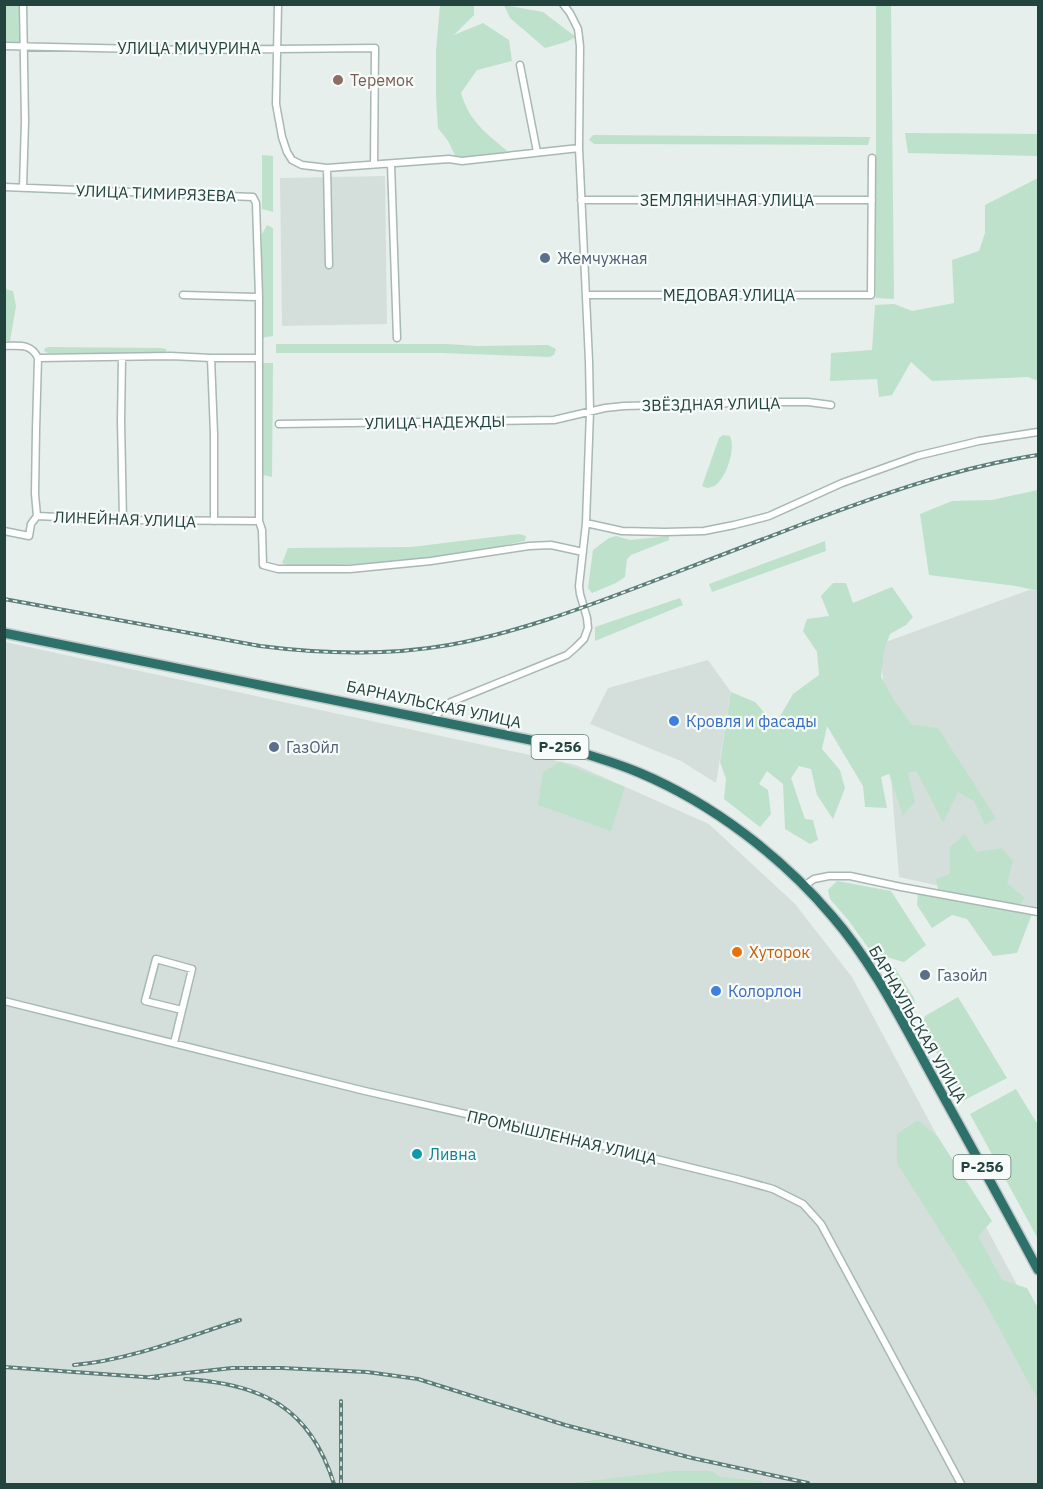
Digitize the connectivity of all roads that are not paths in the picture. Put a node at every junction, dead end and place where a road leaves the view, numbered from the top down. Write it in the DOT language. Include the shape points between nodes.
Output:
graph roads {
  1 [pos="23,4"];
  2 [pos="278,4"];
  3 [pos="562,4"];
  4 [pos="4,46"];
  5 [pos="24,46"];
  6 [pos="277,48"];
  7 [pos="520,64"];
  8 [pos="579,148"];
  9 [pos="537,152"];
  10 [pos="872,158"];
  11 [pos="374,164"];
  12 [pos="391,164"];
  13 [pos="327,168"];
  14 [pos="4,186"];
  15 [pos="23,186"];
  16 [pos="581,200"];
  17 [pos="872,200"];
  18 [pos="329,265"];
  19 [pos="183,295"];
  20 [pos="586,295"];
  21 [pos="259,297"];
  22 [pos="397,338"];
  23 [pos="4,346"];
  24 [pos="38,358"];
  25 [pos="122,358"];
  26 [pos="211,358"];
  27 [pos="259,358"];
  28 [pos="831,405"];
  29 [pos="590,411"];
  30 [pos="279,424"];
  31 [pos="1038,432"];
  32 [pos="37,516"];
  33 [pos="123,520"];
  34 [pos="214,521"];
  35 [pos="260,521"];
  36 [pos="586,524"];
  37 [pos="4,531"];
  38 [pos="583,552"];
  39 [pos="4,633"];
  40 [pos="432,719"];
  41 [pos="804,886"];
  42 [pos="1038,912"];
  43 [pos="4,1001"];
  44 [pos="182,1010"];
  45 [pos="174,1043"];
  46 [pos="1038,1270"];
  47 [pos="961,1485"];
  1 -- 5 [label="street"];
  2 -- 6 [label="street"];
  3 -- 8 [label="street" via="578,29"];
  4 -- 5 [label="street, УЛИЦА МИЧУРИНА"];
  5 -- 6 [label="street, УЛИЦА МИЧУРИНА"];
  5 -- 15 [label="street"];
  6 -- 11 [label="street, УЛИЦА МИЧУРИНА" via="375,48"];
  6 -- 13 [label="street" via="276,104 287,152 302,165"];
  7 -- 9 [label="street"];
  8 -- 9 [label="street"];
  8 -- 16 [label="street"];
  9 -- 12 [label="street"];
  10 -- 17 [label="street"];
  11 -- 12 [label="street"];
  11 -- 13 [label="street"];
  12 -- 22 [label="street"];
  13 -- 18 [label="street"];
  14 -- 15 [label="street, УЛИЦА ТИМИРЯЗЕВА"];
  15 -- 21 [label="street, УЛИЦА ТИМИРЯЗЕВА" via="253,197"];
  16 -- 17 [label="street, ЗЕМЛЯНИЧНАЯ УЛИЦА"];
  16 -- 20 [label="street"];
  17 -- 20 [label="street, МЕДОВАЯ УЛИЦА" via="871,295"];
  19 -- 21 [label="street"];
  20 -- 29 [label="street"];
  21 -- 27 [label="street, УЛИЦА ТИМИРЯЗЕВА"];
  23 -- 24 [label="street" via="29,346"];
  24 -- 25 [label="street"];
  24 -- 32 [label="street"];
  25 -- 26 [label="street"];
  25 -- 33 [label="street"];
  26 -- 27 [label="street"];
  26 -- 34 [label="street"];
  27 -- 35 [label="street, УЛИЦА ТИМИРЯЗЕВА"];
  28 -- 29 [label="street, ЗВЁЗДНАЯ УЛИЦА" via="678,404"];
  29 -- 30 [label="street, УЛИЦА НАДЕЖДЫ" via="554,420"];
  29 -- 36 [label="street"];
  31 -- 36 [label="street" via="917,456 842,483 769,516 734,525 665,532 622,531"];
  32 -- 33 [label="street, ЛИНЕЙНАЯ УЛИЦА"];
  32 -- 37 [label="street, ЛИНЕЙНАЯ УЛИЦА" via="29,536"];
  33 -- 34 [label="street, ЛИНЕЙНАЯ УЛИЦА"];
  34 -- 35 [label="street, ЛИНЕЙНАЯ УЛИЦА"];
  35 -- 38 [label="street, УЛИЦА ТИМИРЯЗЕВА" via="263,565 278,569 350,569 529,546 551,545"];
  36 -- 38 [label="street"];
  38 -- 40 [label="street" via="579,586 588,628 584,639 567,655 451,702"];
  39 -- 40 [label="highway, БАРНАУЛЬСКАЯ УЛИЦА / Р-256"];
  40 -- 41 [label="highway, БАРНАУЛЬСКАЯ УЛИЦА / Р-256" via="582,752 641,773 729,824"];
  41 -- 42 [label="street" via="814,879 850,876"];
  41 -- 46 [label="highway, БАРНАУЛЬСКАЯ УЛИЦА / Р-256" via="832,916 876,976"];
  43 -- 45 [label="street, ПРОМЫШЛЕННАЯ УЛИЦА"];
  44 -- 44 [label="street" via="192,969 156,959 145,1000"];
  44 -- 45 [label="street"];
  45 -- 47 [label="street, ПРОМЫШЛЕННАЯ УЛИЦА" via="705,1171 773,1189 803,1204 821,1224"];
}
